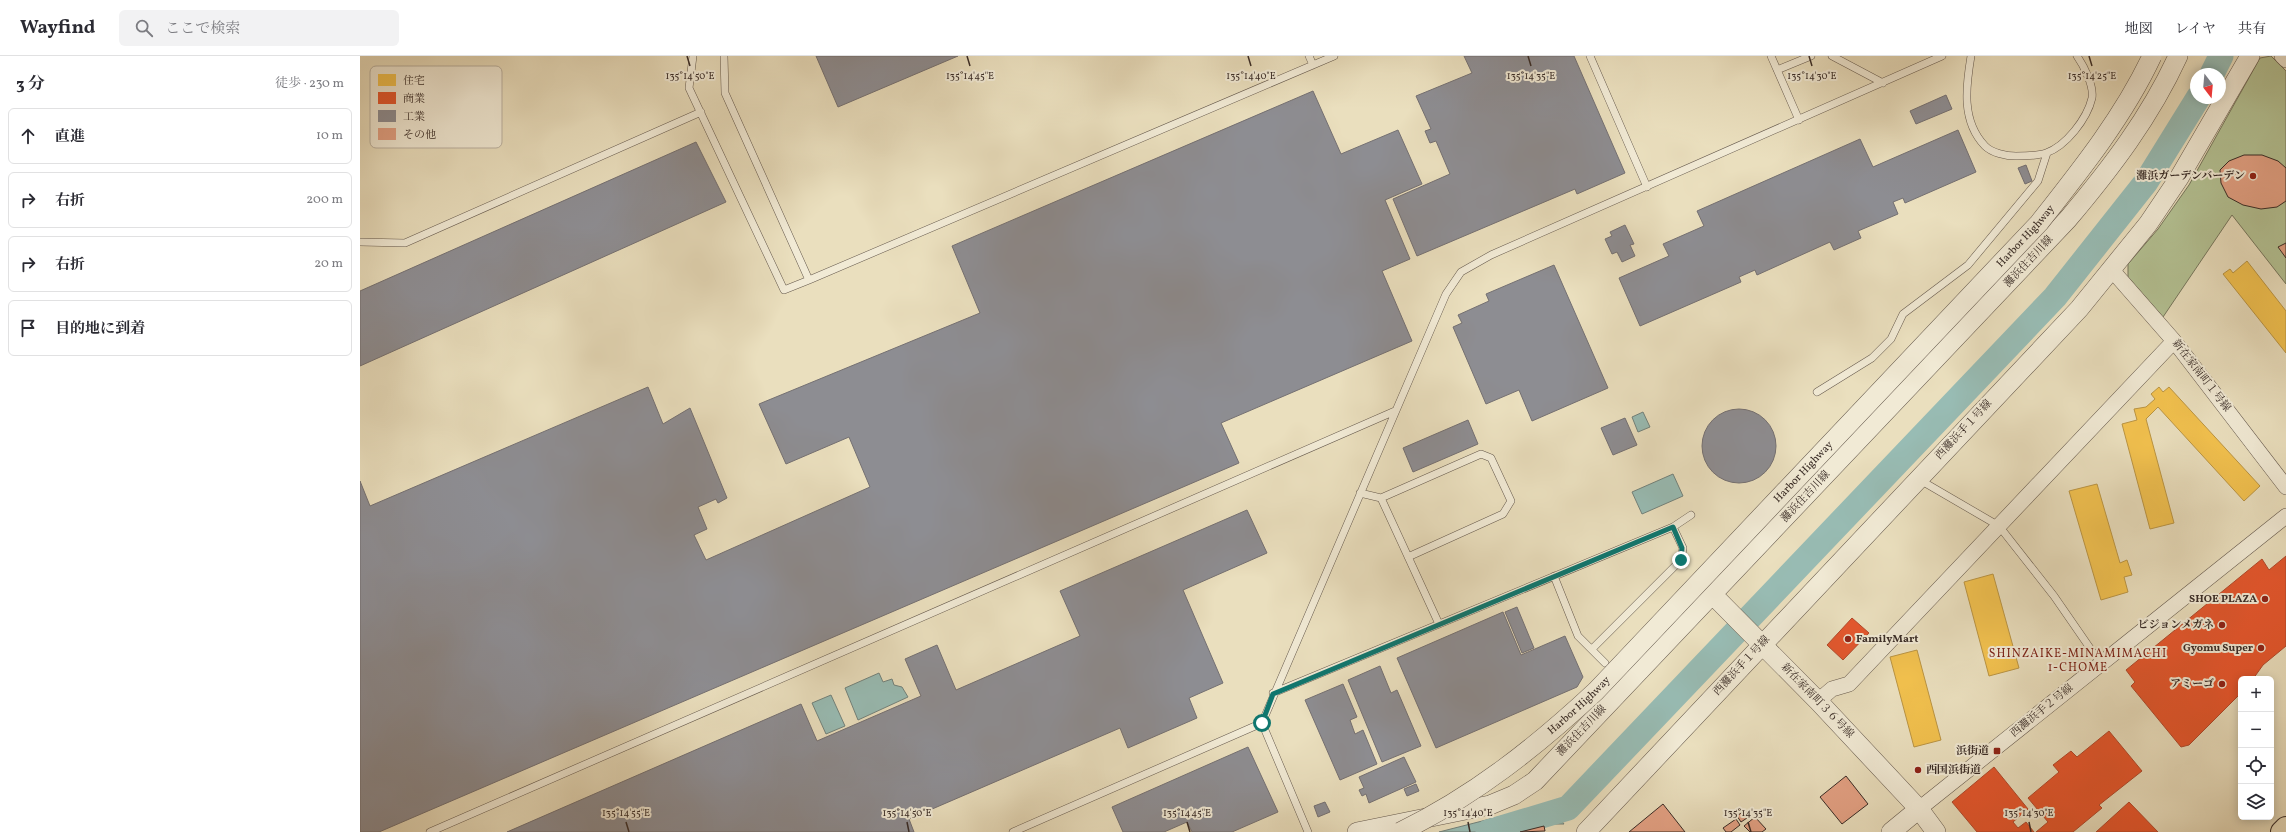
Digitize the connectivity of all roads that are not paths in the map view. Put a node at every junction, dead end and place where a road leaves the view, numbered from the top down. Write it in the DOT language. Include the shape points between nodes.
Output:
graph roads {
  1 [pos="694,56"];
  2 [pos="724,56"];
  3 [pos="1309,56"];
  4 [pos="1334,56"];
  5 [pos="1590,56"];
  6 [pos="1771,56"];
  7 [pos="1810,56"];
  8 [pos="1832,56"];
  9 [pos="1942,56"];
  10 [pos="1971,56"];
  11 [pos="2077,56"];
  12 [pos="2152,56"];
  13 [pos="2161,56"];
  14 [pos="2178,56"];
  15 [pos="2250,56"];
  16 [pos="2282,56"];
  17 [pos="2286,60"];
  18 [pos="1313,65"];
  19 [pos="1777,70"];
  20 [pos="1883,83"];
  21 [pos="701,112"];
  22 [pos="1799,120"];
  23 [pos="2047,153"];
  24 [pos="1647,187"];
  25 [pos="360,242"];
  26 [pos="2111,269"];
  27 [pos="809,280"];
  28 [pos="2174,341"];
  29 [pos="1816,392"];
  30 [pos="1395,411"];
  31 [pos="1918,479"];
  32 [pos="2286,487"];
  33 [pos="1360,493"];
  34 [pos="1381,498"];
  35 [pos="1691,515"];
  36 [pos="2286,516"];
  37 [pos="1999,526"];
  38 [pos="1673,527"];
  39 [pos="1408,558"];
  40 [pos="1554,576"];
  41 [pos="1713,595"];
  42 [pos="1438,624"];
  43 [pos="1756,638"];
  44 [pos="1592,649"];
  45 [pos="1605,663"];
  46 [pos="2101,664"];
  47 [pos="1273,694"];
  48 [pos="1818,701"];
  49 [pos="1262,723"];
  50 [pos="1919,810"];
  51 [pos="2286,828"];
  52 [pos="430,832"];
  53 [pos="1013,832"];
  54 [pos="1308,832"];
  55 [pos="1357,832"];
  56 [pos="1400,832"];
  57 [pos="1430,832"];
  58 [pos="1586,832"];
  59 [pos="1891,832"];
  60 [pos="1936,832"];
  61 [pos="2282,832"];
  1 -- 21 [label="lane" via="689,88"];
  2 -- 27 [label="lane" via="725,93"];
  3 -- 18 [label="lane"];
  4 -- 18 [label="lane"];
  5 -- 24 [label="lane"];
  6 -- 19 [label="lane"];
  7 -- 19 [label="lane"];
  8 -- 20 [label="lane"];
  9 -- 20 [label="lane"];
  10 -- 23 [label="lane" via="1966,84 1967,107 1973,127 1985,147 2006,156"];
  11 -- 23 [label="lane" via="2086,70 2092,97 2083,119 2065,141"];
  12 -- 56 [label="street, Harbor Highway, bridge" via="2114,121 2079,172 2039,223 1596,691 1557,727 1490,781 1456,803"];
  13 -- 57 [label="street, Harbor Highway" via="2121,125 2083,179 2047,227 2006,272 1602,696 1515,774"];
  14 -- 41 [label="street, 灘浜住吉川線" via="2146,118 2110,169 2068,220"];
  15 -- 26 [label="street, 西灘浜手１号線" via="2179,178 2148,224"];
  16 -- 17 [label="street"];
  18 -- 27 [label="lane"];
  19 -- 22 [label="lane"];
  20 -- 22 [label="lane"];
  21 -- 25 [label="lane" via="405,243"];
  21 -- 27 [label="lane" via="784,290"];
  22 -- 24 [label="lane"];
  23 -- 29 [label="lane" via="2038,181 1968,265 1903,314 1891,339 1872,358"];
  24 -- 30 [label="lane" via="1491,255 1461,272 1446,294"];
  26 -- 28 [label="street, 新在家南町１号線"];
  26 -- 31 [label="street, 西灘浜手１号線" via="2079,309"];
  28 -- 32 [label="street, 新在家南町１号線"];
  28 -- 37 [label="street"];
  30 -- 33 [label="lane"];
  30 -- 52 [label="lane"];
  31 -- 37 [label="lane"];
  31 -- 43 [label="street, 西灘浜手１号線"];
  33 -- 34 [label="lane"];
  33 -- 47 [label="lane"];
  34 -- 39 [label="lane"];
  34 -- 39 [label="lane" via="1481,454 1491,458 1511,501 1503,514"];
  35 -- 38 [label="lane"];
  36 -- 46 [label="street, 西灘浜手２号線"];
  37 -- 46 [label="lane" via="2054,596"];
  37 -- 48 [label="street" via="1849,684 1832,689"];
  38 -- 40 [label="lane"];
  38 -- 44 [label="lane" via="1682,548 1681,560"];
  39 -- 42 [label="lane"];
  40 -- 42 [label="lane"];
  40 -- 44 [label="lane" via="1578,636"];
  41 -- 43 [label="street, 新在家南町３６号線"];
  41 -- 55 [label="street, 灘浜住吉川線" via="1535,781 1514,795 1490,805"];
  42 -- 47 [label="lane"];
  43 -- 48 [label="street, 新在家南町３６号線"];
  43 -- 58 [label="street, 西灘浜手１号線" via="1640,775"];
  44 -- 45 [label="lane"];
  46 -- 50 [label="street, 西灘浜手２号線"];
  47 -- 49 [label="lane"];
  48 -- 50 [label="street, 新在家南町３６号線"];
  49 -- 53 [label="lane"];
  49 -- 54 [label="lane"];
  50 -- 59 [label="street, 西灘浜手２号線"];
  50 -- 60 [label="street, 新在家南町３６号線"];
  51 -- 61 [label="highway"];
}
